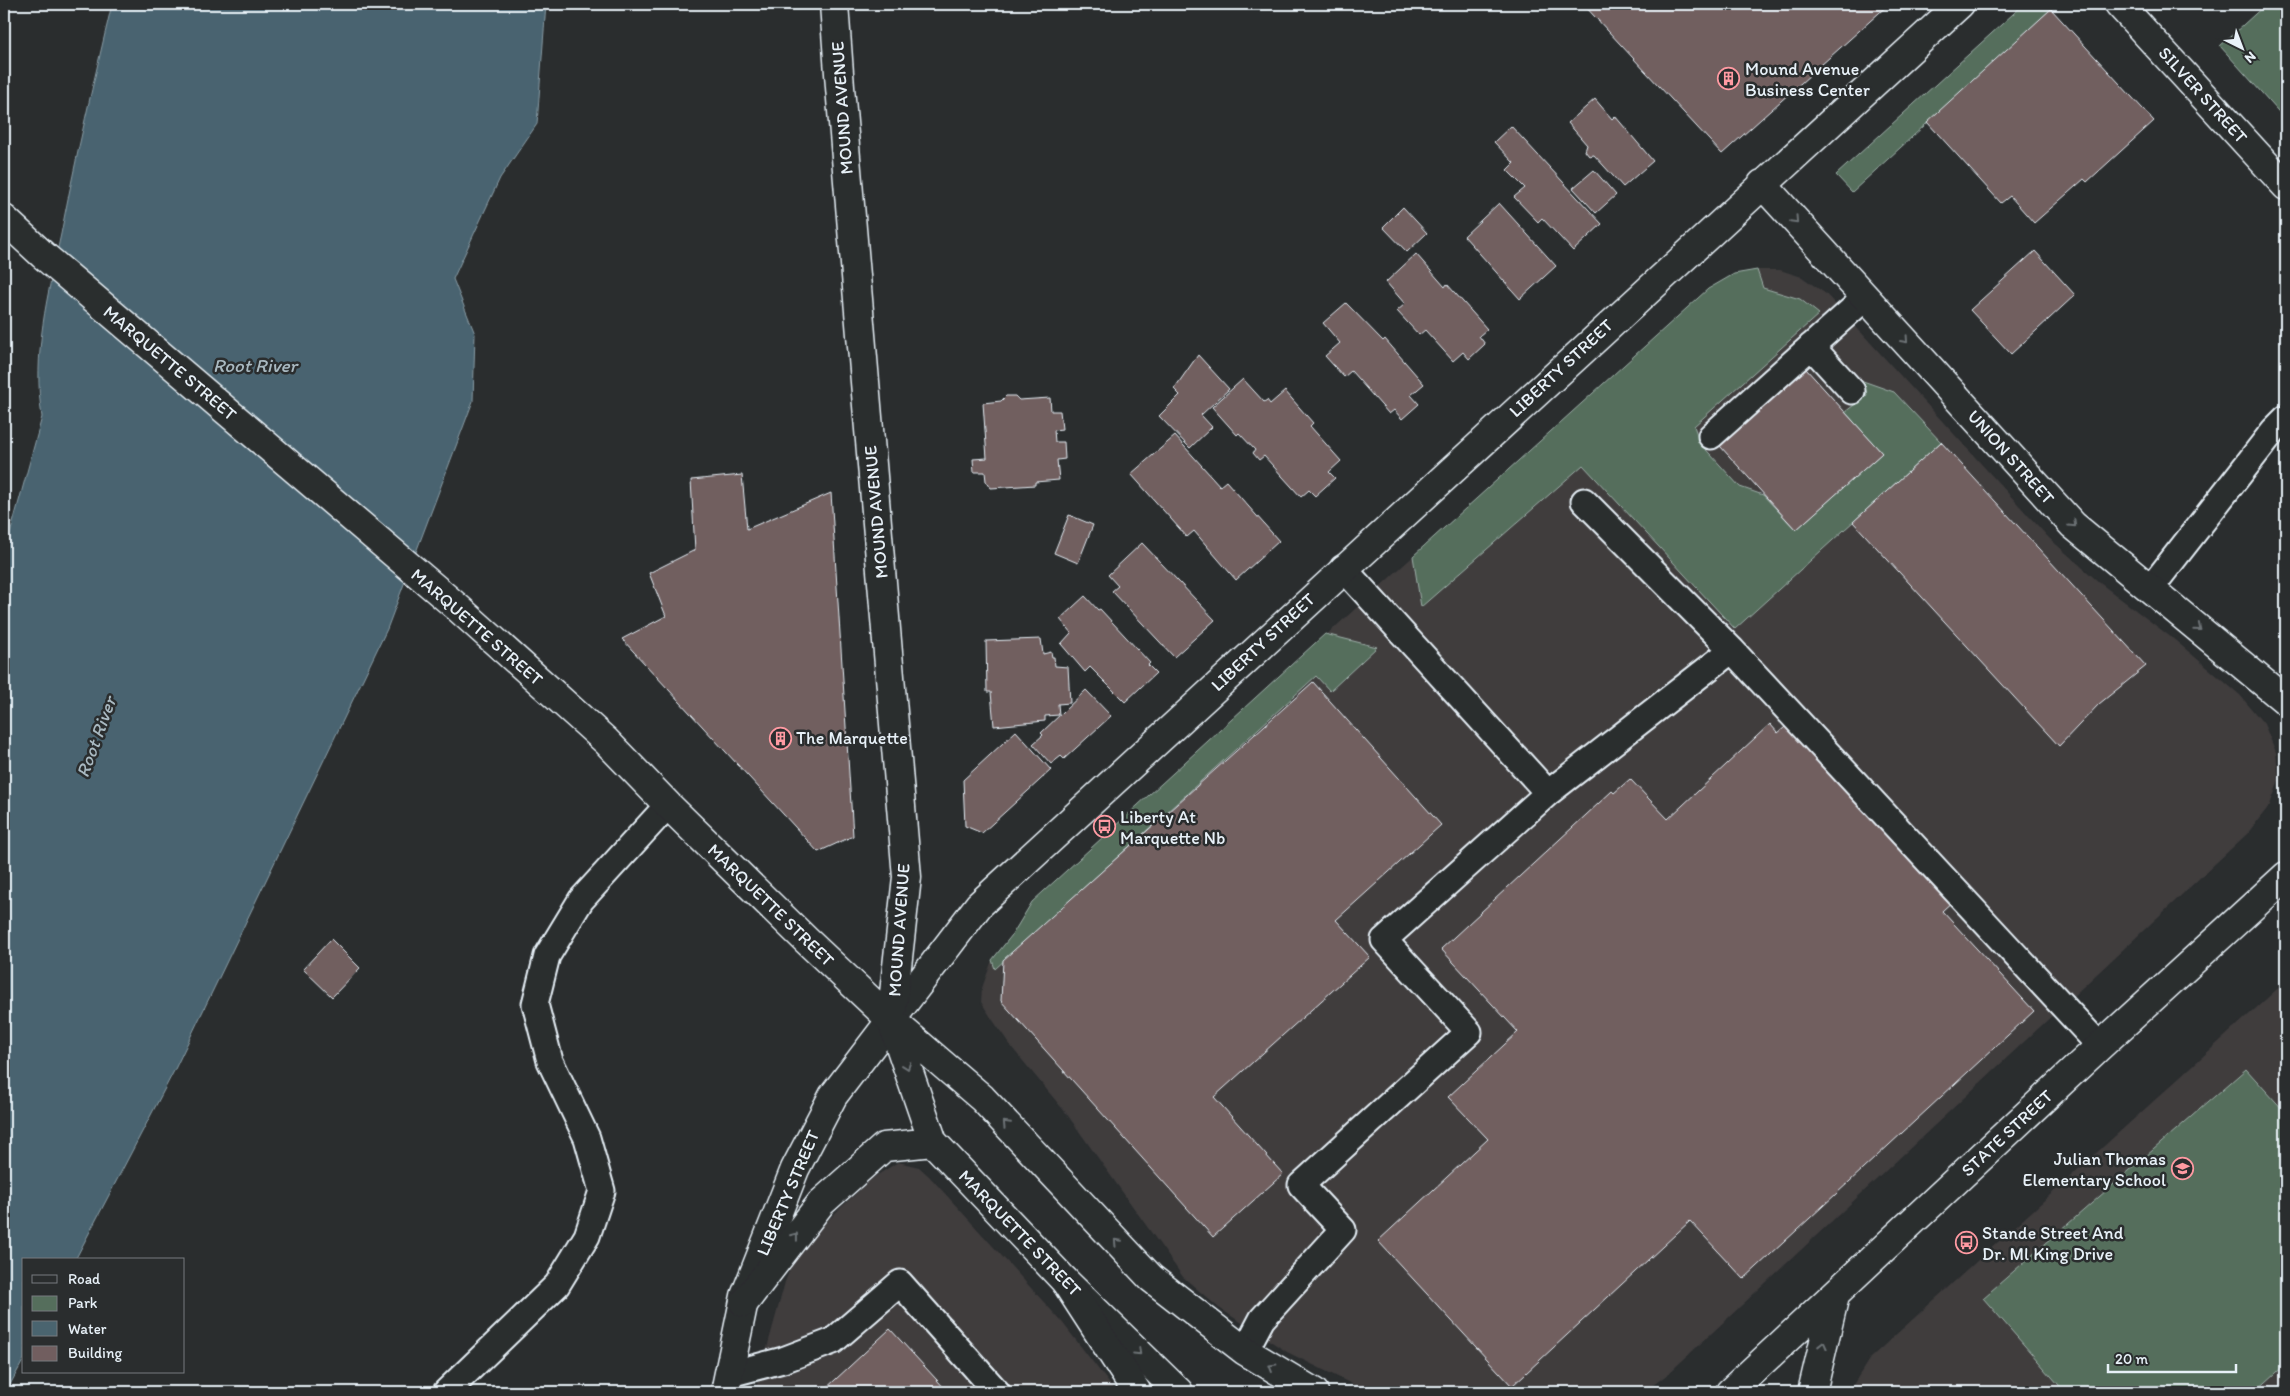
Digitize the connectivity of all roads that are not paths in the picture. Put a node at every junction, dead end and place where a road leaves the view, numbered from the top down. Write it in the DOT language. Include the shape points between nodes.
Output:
graph roads {
  1 [pos="834,4"];
  2 [pos="1960,4"];
  3 [pos="2119,4"];
  4 [pos="1762,184"];
  5 [pos="2286,186"];
  6 [pos="4,218"];
  7 [pos="1866,297"];
  8 [pos="1811,346"];
  9 [pos="1852,391"];
  10 [pos="2286,418"];
  11 [pos="1712,436"];
  12 [pos="1584,501"];
  13 [pos="1343,568"];
  14 [pos="2150,589"];
  15 [pos="1732,650"];
  16 [pos="2286,701"];
  17 [pos="1548,793"];
  18 [pos="668,806"];
  19 [pos="2286,876"];
  20 [pos="891,1020"];
  21 [pos="2100,1046"];
  22 [pos="933,1142"];
  23 [pos="1065,1281"];
  24 [pos="1836,1295"];
  25 [pos="744,1303"];
  26 [pos="1245,1351"];
  27 [pos="727,1383"];
  28 [pos="446,1392"];
  29 [pos="997,1392"];
  30 [pos="1137,1392"];
  31 [pos="1179,1392"];
  32 [pos="1314,1392"];
  33 [pos="1730,1392"];
  34 [pos="1812,1392"];
  1 -- 20 [label="street, MOUND AVENUE" via="907,877"];
  2 -- 4 [label="street, LIBERTY STREET"];
  3 -- 5 [label="street, SILVER STREET"];
  4 -- 7 [label="street, UNION STREET, one-way"];
  4 -- 13 [label="street, LIBERTY STREET"];
  6 -- 18 [label="street, MARQUETTE STREET" via="43,255 457,607 606,741"];
  7 -- 8 [label="lane"];
  7 -- 14 [label="street, UNION STREET, one-way" via="2073,525"];
  8 -- 9 [label="lane"];
  8 -- 11 [label="lane"];
  10 -- 14 [label="lane"];
  12 -- 15 [label="lane"];
  13 -- 17 [label="lane"];
  13 -- 20 [label="street, LIBERTY STREET" via="979,905"];
  14 -- 16 [label="street, UNION STREET, one-way"];
  15 -- 17 [label="lane"];
  15 -- 21 [label="lane"];
  17 -- 26 [label="lane" via="1384,940 1469,1032 1301,1185 1343,1230 1262,1318"];
  18 -- 20 [label="street, MARQUETTE STREET"];
  18 -- 28 [label="lane" via="582,900 547,956 535,1004 550,1062 587,1138 602,1191 587,1236 557,1285"];
  19 -- 21 [label="street, STATE STREET"];
  20 -- 22 [label="street, MARQUETTE STREET, one-way"];
  20 -- 25 [label="street, LIBERTY STREET" via="833,1096 794,1169"];
  26 -- 20 [label="street, MARQUETTE STREET, one-way" via="1151,1278 982,1098"];
  21 -- 24 [label="street, STATE STREET"];
  22 -- 23 [label="street, MARQUETTE STREET"];
  25 -- 22 [label="street, one-way" via="822,1203 884,1147"];
  23 -- 30 [label="street"];
  23 -- 31 [label="street, MARQUETTE STREET, one-way"];
  24 -- 33 [label="street, STATE STREET"];
  34 -- 24 [label="street, one-way"];
  25 -- 27 [label="street, LIBERTY STREET"];
  32 -- 26 [label="street, MARQUETTE STREET, one-way"];
  27 -- 29 [label="lane" via="833,1341 900,1283"];
}
